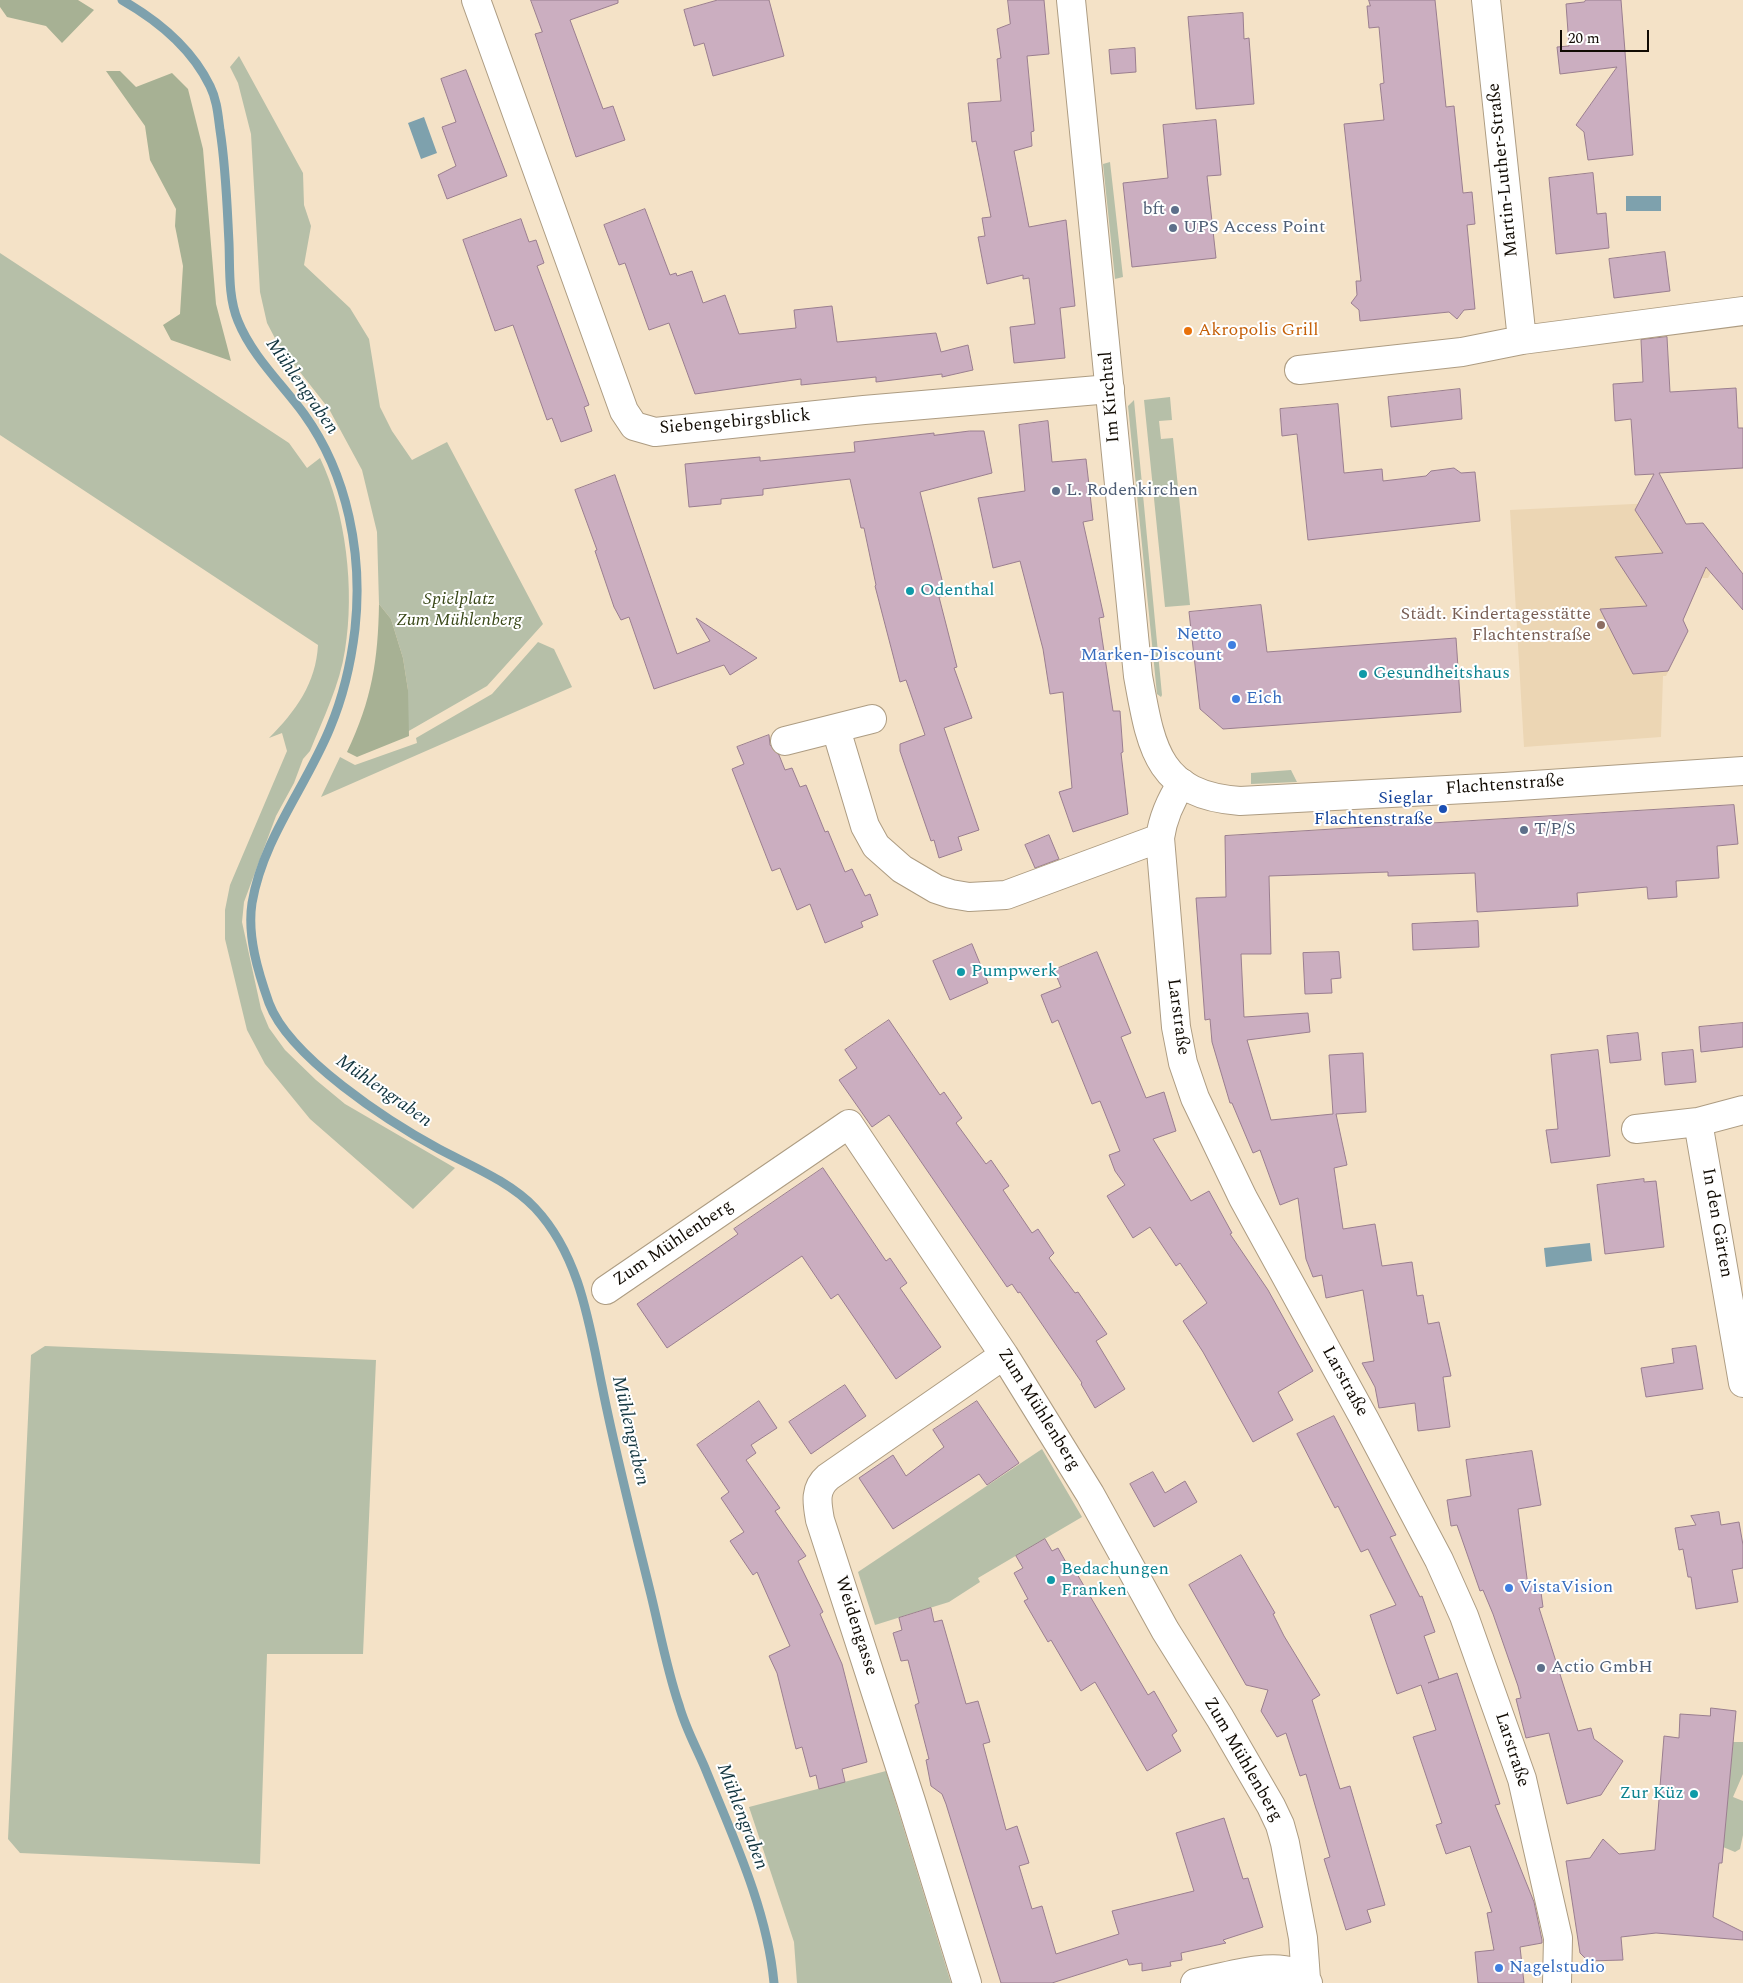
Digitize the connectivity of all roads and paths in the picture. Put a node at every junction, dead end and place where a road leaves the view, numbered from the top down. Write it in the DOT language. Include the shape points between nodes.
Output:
graph roads {
  1 [pos="476,0"];
  2 [pos="1071,0"];
  3 [pos="1486,0"];
  4 [pos="1743,311"];
  5 [pos="1522,340"];
  6 [pos="1299,370"];
  7 [pos="1110,389"];
  8 [pos="872,719"];
  9 [pos="836,729"];
  10 [pos="785,741"];
  11 [pos="1743,771"];
  12 [pos="1182,783"];
  13 [pos="1160,838"];
  14 [pos="1743,1110"];
  15 [pos="1698,1122"];
  16 [pos="1636,1129"];
  17 [pos="606,1290"];
  18 [pos="1004,1355"];
  19 [pos="1743,1383"];
  20 [pos="1298,1979"];
  21 [pos="967,1983"];
  22 [pos="1195,1983"];
  23 [pos="1557,1983"];
  24 [pos="1578,1983"];
  1 -- 7 [label="street, Siebengebirgsblick" via="624,411 634,426 655,432"];
  2 -- 7 [label="street, Im Kirchtal"];
  3 -- 5 [label="street, Martin-Luther-Straße"];
  4 -- 5 [label="street"];
  5 -- 6 [label="street" via="1462,352"];
  7 -- 12 [label="street, Im Kirchtal" via="1138,676 1149,731 1158,757 1170,775"];
  8 -- 9 [label="street"];
  9 -- 10 [label="street"];
  9 -- 13 [label="street" via="865,826 876,846 902,869 936,889 969,897 1006,895"];
  11 -- 12 [label="street, Flachtenstraße" via="1240,801 1214,799"];
  12 -- 13 [label="street, Larstraße" via="1165,814"];
  13 -- 23 [label="street, Larstraße" via="1176,1027 1183,1063 1195,1098 1243,1198 1439,1560 1464,1616 1522,1780 1558,1938"];
  14 -- 15 [label="street"];
  15 -- 16 [label="street"];
  15 -- 19 [label="street, In den Gärten"];
  17 -- 18 [label="street, Zum Mühlenberg" via="849,1124"];
  18 -- 20 [label="street, Zum Mühlenberg" via="1090,1494 1165,1630 1277,1819 1285,1843 1303,1938"];
  18 -- 21 [label="street, Weidengasse" via="828,1477 820,1484 817,1498 820,1520"];
  20 -- 22 [label="street" via="1283,1968"];
  23 -- 24 [label="street"];
}
